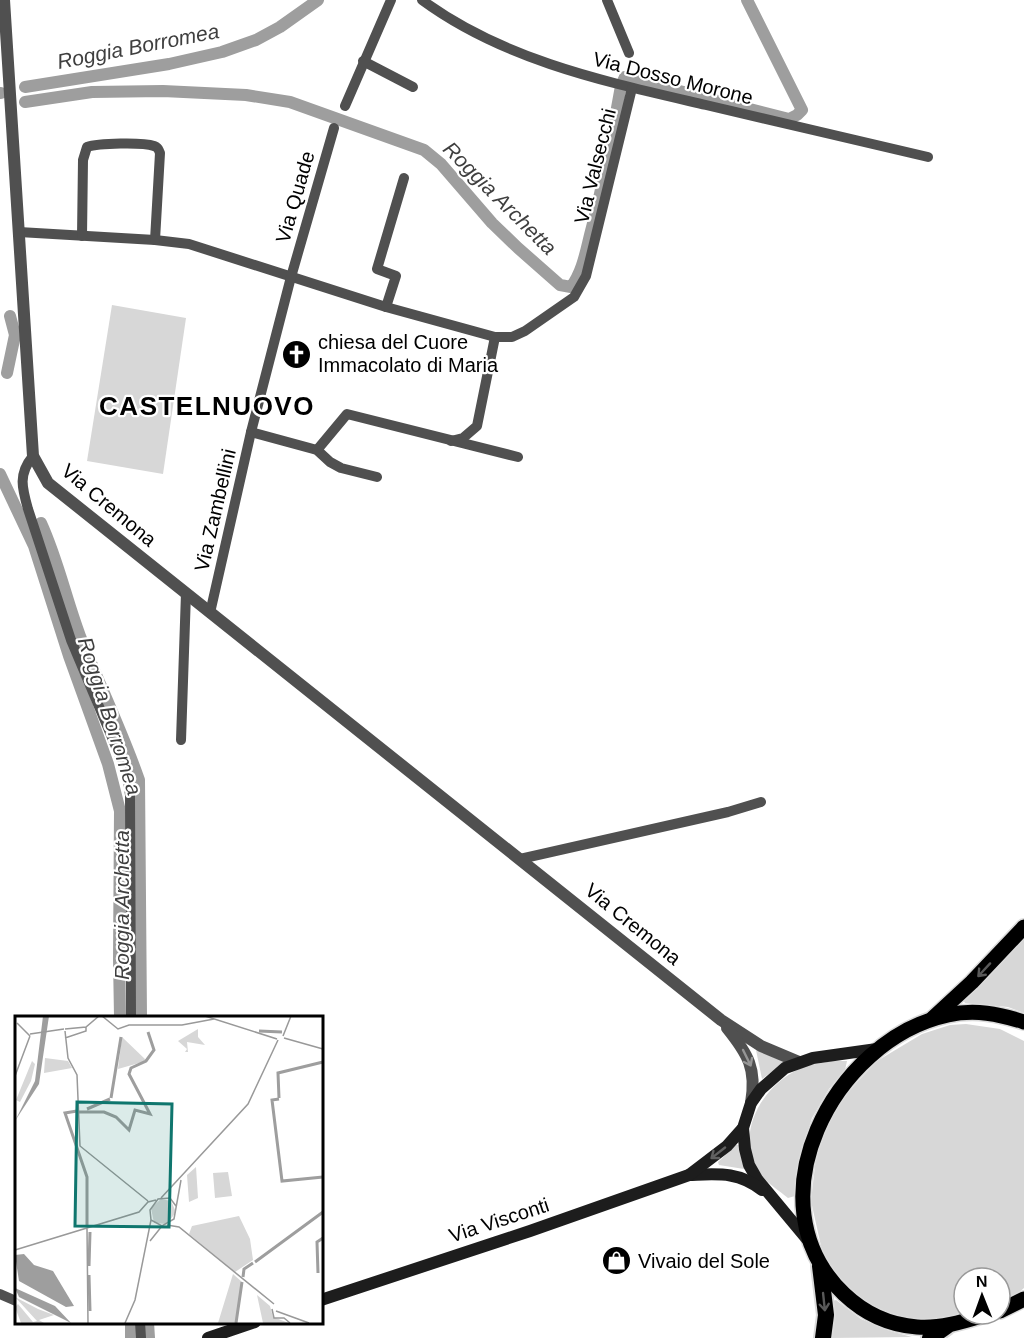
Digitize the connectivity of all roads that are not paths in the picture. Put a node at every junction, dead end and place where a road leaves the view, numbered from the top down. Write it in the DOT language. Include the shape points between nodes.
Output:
graph roads {
  1 [pos="4,0"];
  2 [pos="391,0"];
  3 [pos="422,0"];
  4 [pos="607,0"];
  5 [pos="435,4"];
  6 [pos="629,52"];
  7 [pos="363,62"];
  8 [pos="625,86"];
  9 [pos="413,87"];
  10 [pos="345,106"];
  11 [pos="334,128"];
  12 [pos="928,157"];
  13 [pos="404,178"];
  14 [pos="19,232"];
  15 [pos="81,236"];
  16 [pos="155,240"];
  17 [pos="291,277"];
  18 [pos="386,307"];
  19 [pos="495,337"];
  20 [pos="251,432"];
  21 [pos="451,441"];
  22 [pos="316,450"];
  23 [pos="33,456"];
  24 [pos="518,456"];
  25 [pos="377,477"];
  26 [pos="186,593"];
  27 [pos="210,613"];
  28 [pos="181,740"];
  29 [pos="761,802"];
  30 [pos="520,859"];
  31 [pos="1024,927"];
  32 [pos="131,1016"];
  33 [pos="931,1019"];
  34 [pos="721,1020"];
  35 [pos="1024,1022"];
  36 [pos="877,1049"];
  37 [pos="799,1062"];
  38 [pos="751,1103"];
  39 [pos="743,1128"];
  40 [pos="689,1175"];
  41 [pos="776,1202"];
  42 [pos="811,1244"];
  43 [pos="820,1266"];
  44 [pos="0,1294"];
  45 [pos="322,1300"];
  46 [pos="15,1301"];
  47 [pos="140,1323"];
  48 [pos="252,1323"];
  49 [pos="952,1324"];
  50 [pos="946,1326"];
  51 [pos="141,1338"];
  52 [pos="210,1338"];
  53 [pos="823,1338"];
  54 [pos="930,1338"];
  1 -- 14 [label="street, Via Cremona"];
  2 -- 7 [label="street"];
  3 -- 5 [label="street, Via Dosso Morone"];
  4 -- 6 [label="street"];
  5 -- 8 [label="street, Via Dosso Morone" via="461,26 530,57 562,70"];
  7 -- 9 [label="street"];
  7 -- 10 [label="street"];
  8 -- 12 [label="street, Via Dosso Morone"];
  8 -- 19 [label="street, Via Valsecchi" via="586,276 574,297 525,331"];
  11 -- 17 [label="street, Via Quade"];
  13 -- 18 [label="street" via="377,269 396,276"];
  14 -- 15 [label="street, Via Valsecchi"];
  14 -- 23 [label="street, Via Cremona"];
  15 -- 16 [label="street, Via Valsecchi"];
  15 -- 16 [label="street" via="83,160 87,147 121,144 153,146 160,153"];
  16 -- 17 [label="street, Via Valsecchi" via="189,244"];
  17 -- 18 [label="street, Via Valsecchi"];
  17 -- 20 [label="street, Via Zambellini"];
  18 -- 19 [label="street, Via Valsecchi"];
  19 -- 21 [label="street" via="477,426 463,438"];
  20 -- 22 [label="street"];
  20 -- 27 [label="street, Via Zambellini"];
  21 -- 22 [label="street" via="347,414"];
  21 -- 24 [label="street"];
  22 -- 25 [label="street" via="341,468"];
  23 -- 26 [label="street, Via Cremona" via="48,483"];
  23 -- 32 [label="street" via="24,467 23,489 28,509 71,640 127,773"];
  26 -- 27 [label="street, Via Cremona"];
  26 -- 28 [label="street"];
  27 -- 30 [label="street, Via Cremona"];
  29 -- 30 [label="street"];
  30 -- 34 [label="street, Via Cremona"];
  31 -- 33 [label="main road, one-way"];
  33 -- 35 [label="main road" via="988,1012"];
  33 -- 36 [label="main road"];
  34 -- 37 [label="street, Via Cremona" via="761,1046"];
  34 -- 38 [label="street, Via Cremona, one-way" via="750,1060 754,1085"];
  36 -- 37 [label="main road"];
  36 -- 42 [label="main road" via="838,1090 819,1121 808,1155 803,1201"];
  37 -- 38 [label="main road" via="774,1076"];
  38 -- 39 [label="main road"];
  39 -- 40 [label="main road, one-way" via="727,1146"];
  39 -- 41 [label="main road" via="749,1166"];
  40 -- 41 [label="main road" via="738,1176 751,1181"];
  40 -- 45 [label="main road, Via Visconti"];
  41 -- 42 [label="main road"];
  42 -- 43 [label="main road"];
  43 -- 50 [label="main road" via="833,1283 869,1314 917,1328"];
  43 -- 53 [label="highway, one-way" via="826,1315"];
  44 -- 46 [label="street"];
  47 -- 51 [label="street"];
  48 -- 52 [label="main road"];
  49 -- 50 [label="main road"];
  50 -- 54 [label="highway"];
}
